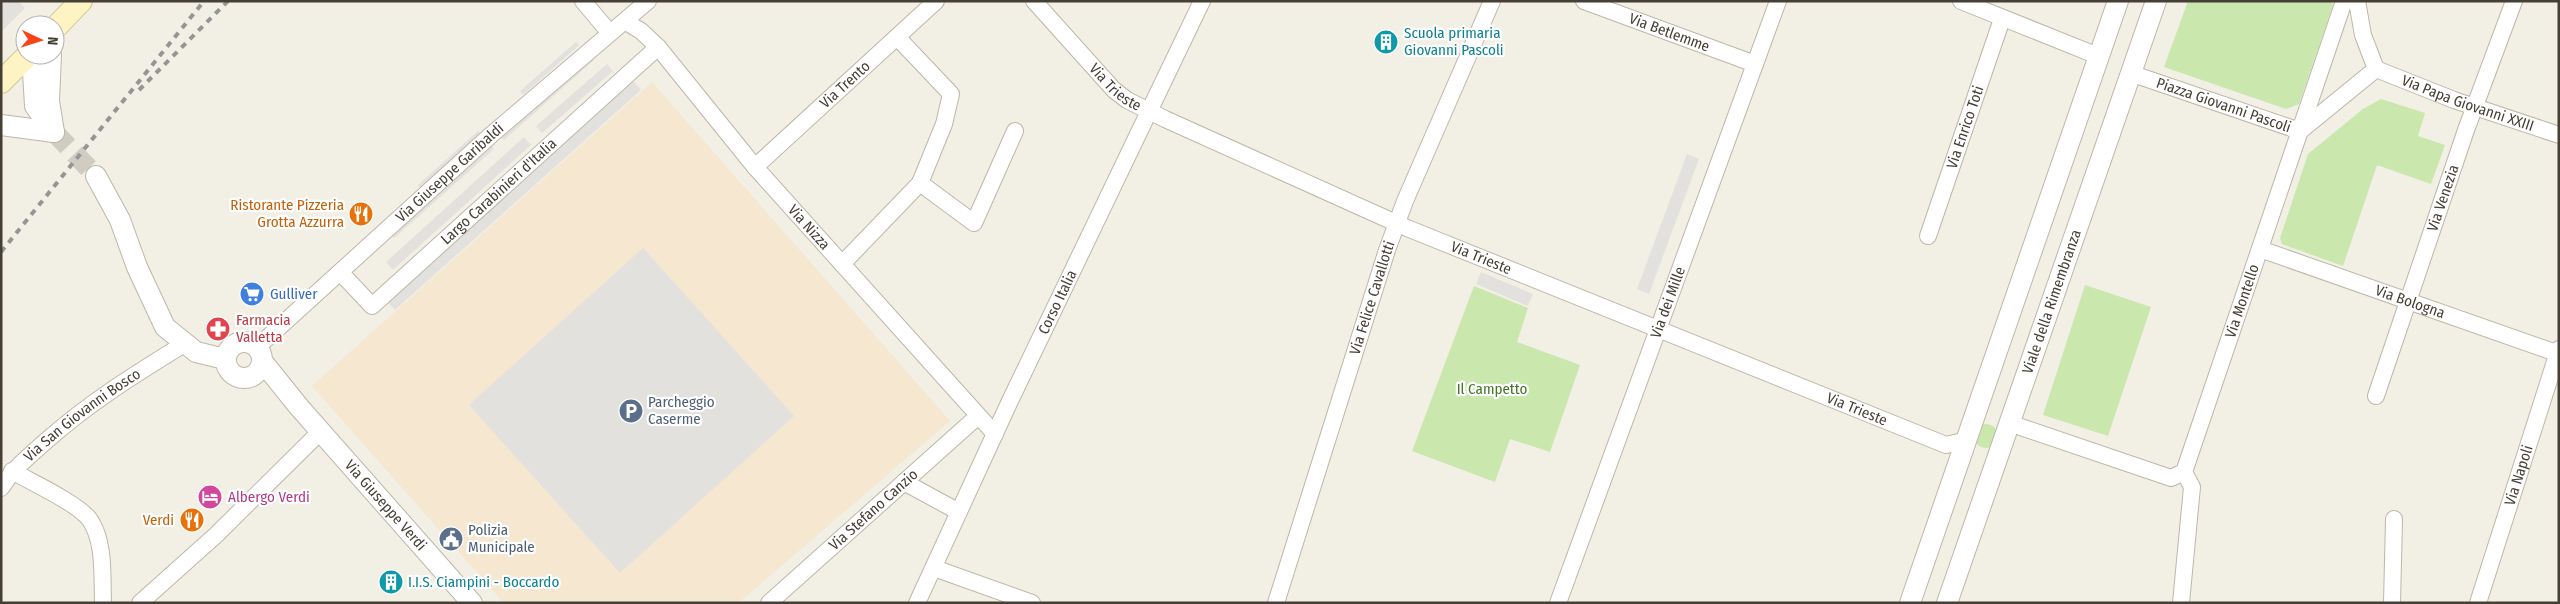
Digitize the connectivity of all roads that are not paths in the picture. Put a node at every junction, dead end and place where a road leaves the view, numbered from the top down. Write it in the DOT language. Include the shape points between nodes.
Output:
graph roads {
  1 [pos="583,1"];
  2 [pos="648,1"];
  3 [pos="936,1"];
  4 [pos="1034,1"];
  5 [pos="1202,1"];
  6 [pos="1492,1"];
  7 [pos="1584,1"];
  8 [pos="1778,1"];
  9 [pos="1961,1"];
  10 [pos="2118,1"];
  11 [pos="2156,1"];
  12 [pos="2344,1"];
  13 [pos="2357,1"];
  14 [pos="2514,1"];
  15 [pos="2002,19"];
  16 [pos="626,22"];
  17 [pos="610,32"];
  18 [pos="897,37"];
  19 [pos="658,47"];
  20 [pos="2098,56"];
  21 [pos="1755,64"];
  22 [pos="18,65"];
  23 [pos="33,65"];
  24 [pos="51,65"];
  25 [pos="2376,69"];
  26 [pos="2130,73"];
  27 [pos="1,82"];
  28 [pos="2476,107"];
  29 [pos="1149,111"];
  30 [pos="1,125"];
  31 [pos="1015,131"];
  32 [pos="2300,131"];
  33 [pos="54,132"];
  34 [pos="2559,135"];
  35 [pos="755,167"];
  36 [pos="96,176"];
  37 [pos="920,183"];
  38 [pos="1397,224"];
  39 [pos="1928,236"];
  40 [pos="2260,249"];
  41 [pos="842,264"];
  42 [pos="341,273"];
  43 [pos="2407,301"];
  44 [pos="1658,329"];
  45 [pos="178,348"];
  46 [pos="2558,352"];
  47 [pos="225,359"];
  48 [pos="256,361"];
  49 [pos="2376,396"];
  50 [pos="1976,415"];
  51 [pos="978,416"];
  52 [pos="2009,421"];
  53 [pos="321,431"];
  54 [pos="995,434"];
  55 [pos="1966,444"];
  56 [pos="1995,464"];
  57 [pos="12,471"];
  58 [pos="2184,472"];
  59 [pos="904,482"];
  60 [pos="1,488"];
  61 [pos="959,512"];
  62 [pos="2394,519"];
  63 [pos="934,568"];
  64 [pos="103,603"];
  65 [pos="140,603"];
  66 [pos="472,603"];
  67 [pos="768,603"];
  68 [pos="917,603"];
  69 [pos="1032,603"];
  70 [pos="1276,603"];
  71 [pos="1558,603"];
  72 [pos="1910,603"];
  73 [pos="1947,603"];
  74 [pos="2181,603"];
  75 [pos="2392,603"];
  76 [pos="2478,603"];
  1 -- 17 [label="street"];
  2 -- 16 [label="street, Via Giuseppe Garibaldi"];
  3 -- 18 [label="street, Via Trento"];
  4 -- 29 [label="street, Via Trieste" via="1114,90"];
  5 -- 29 [label="street, Corso Italia"];
  6 -- 38 [label="street, Via Felice Cavallotti"];
  7 -- 21 [label="street, Via Betlemme"];
  8 -- 21 [label="street, Via dei Mille"];
  9 -- 15 [label="street"];
  10 -- 20 [label="street"];
  11 -- 26 [label="street, Viale della Rimembranza"];
  12 -- 32 [label="street, Piazza Giovanni Pascoli"];
  13 -- 25 [label="street" via="2363,34"];
  14 -- 28 [label="street, Via Venezia"];
  15 -- 20 [label="street"];
  15 -- 39 [label="street, Via Enrico Toti"];
  16 -- 17 [label="street, Via Giuseppe Garibaldi"];
  16 -- 19 [label="street, Via Nizza"];
  17 -- 42 [label="street, Via Giuseppe Garibaldi" via="491,135"];
  18 -- 35 [label="street, Via Trento"];
  18 -- 37 [label="street" via="951,94 944,124"];
  19 -- 35 [label="street, Via Nizza"];
  19 -- 42 [label="street, Largo Carabinieri d'Italia" via="372,306"];
  20 -- 50 [label="street"];
  21 -- 44 [label="street, Via dei Mille"];
  22 -- 27 [label="main road"];
  23 -- 33 [label="street" via="36,106"];
  24 -- 33 [label="street" via="49,101"];
  25 -- 28 [label="street, Via Papa Giovanni XXIII"];
  25 -- 32 [label="street"];
  26 -- 32 [label="street, Piazza Giovanni Pascoli"];
  26 -- 52 [label="street, Viale della Rimembranza"];
  28 -- 34 [label="street, Via Papa Giovanni XXIII"];
  28 -- 43 [label="street, Via Venezia"];
  29 -- 38 [label="street, Via Trieste"];
  29 -- 54 [label="street, Corso Italia"];
  30 -- 33 [label="street"];
  31 -- 37 [label="street" via="974,223"];
  32 -- 40 [label="street, Via Montello"];
  35 -- 41 [label="street, Via Nizza"];
  36 -- 45 [label="street" via="120,220 155,310"];
  37 -- 41 [label="street"];
  38 -- 44 [label="street, Via Trieste"];
  38 -- 70 [label="street, Via Felice Cavallotti"];
  40 -- 43 [label="street, Via Bologna"];
  40 -- 58 [label="street, Via Montello"];
  41 -- 51 [label="street, Via Nizza"];
  42 -- 48 [label="street, Via Giuseppe Garibaldi" via="265,340"];
  43 -- 46 [label="street, Via Bologna"];
  43 -- 49 [label="street, Via Venezia"];
  44 -- 55 [label="street, Via Trieste" via="1946,445"];
  44 -- 71 [label="street, Via dei Mille"];
  45 -- 47 [label="street"];
  45 -- 57 [label="street, Via San Giovanni Bosco" via="134,373 69,421"];
  46 -- 76 [label="street, Via Napoli"];
  47 -- 48 [label="street" via="229,349 244,342"];
  47 -- 48 [label="street" via="227,369 235,376 246,378"];
  48 -- 53 [label="street, Via Giuseppe Verdi"];
  50 -- 52 [label="street" via="1991,409 2001,412"];
  50 -- 55 [label="street"];
  51 -- 54 [label="street, Via Nizza"];
  51 -- 59 [label="street, Via Stefano Canzio"];
  52 -- 56 [label="street, Viale della Rimembranza"];
  52 -- 58 [label="street" via="2171,478"];
  53 -- 65 [label="street" via="216,535"];
  53 -- 66 [label="street, Via Giuseppe Verdi"];
  54 -- 61 [label="street, Corso Italia"];
  55 -- 56 [label="street" via="1967,456 1977,464"];
  55 -- 72 [label="street"];
  56 -- 73 [label="street, Viale della Rimembranza"];
  57 -- 60 [label="street, Via San Giovanni Bosco"];
  57 -- 64 [label="street" via="89,519 96,532 102,565"];
  58 -- 74 [label="street" via="2192,487"];
  59 -- 61 [label="street"];
  59 -- 67 [label="street, Via Stefano Canzio"];
  61 -- 63 [label="street, Corso Italia"];
  62 -- 75 [label="street"];
  63 -- 68 [label="street, Corso Italia"];
  63 -- 69 [label="street"];
}
